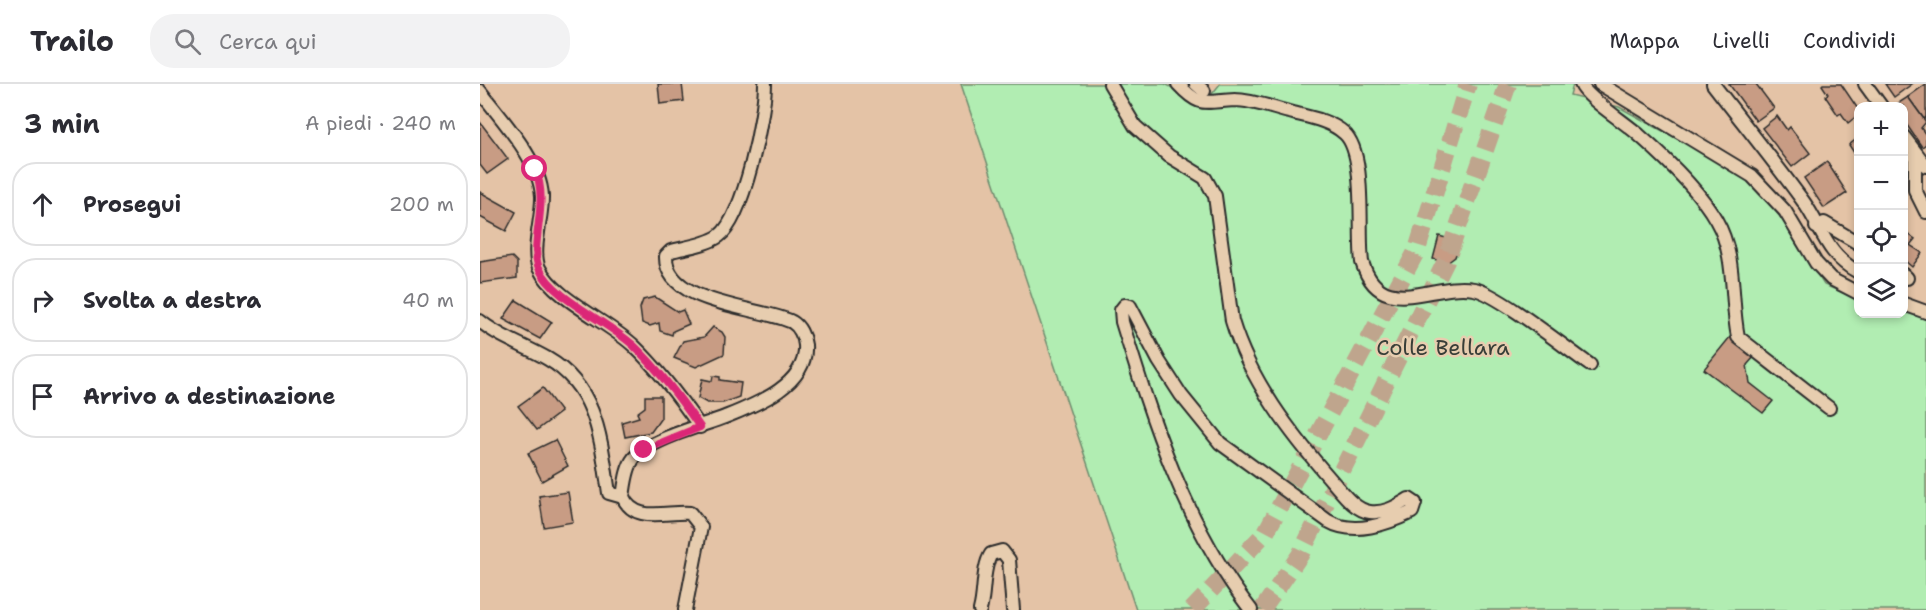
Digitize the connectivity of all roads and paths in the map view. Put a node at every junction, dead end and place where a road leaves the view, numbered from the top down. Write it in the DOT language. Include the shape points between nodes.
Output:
graph roads {
  1 [pos="765,84"];
  2 [pos="1110,84"];
  3 [pos="1178,84"];
  4 [pos="1581,84"];
  5 [pos="1600,84"];
  6 [pos="1713,84"];
  7 [pos="1865,84"];
  8 [pos="480,91"];
  9 [pos="1878,102"];
  10 [pos="1908,143"];
  11 [pos="1915,153"];
  12 [pos="1926,166"];
  13 [pos="1926,212"];
  14 [pos="1816,227"];
  15 [pos="1854,241"];
  16 [pos="1854,269"];
  17 [pos="1854,290"];
  18 [pos="480,321"];
  19 [pos="1590,365"];
  20 [pos="1829,408"];
  21 [pos="700,427"];
  22 [pos="623,497"];
  23 [pos="685,610"];
  24 [pos="980,610"];
  25 [pos="1012,610"];
  26 [pos="1251,610"];
  1 -- 21 [label="street" via="762,120 731,222 719,236 671,251 666,262 674,277 703,296 797,325 805,341 804,356 796,373 771,395"];
  2 -- 26 [label="street" via="1135,126 1169,156 1205,178 1215,196 1238,342 1290,430 1362,510 1388,511 1408,499 1416,503 1412,512 1367,528 1347,529 1328,521 1220,443 1181,395 1130,306 1125,305 1121,310 1122,322 1167,462 1197,526"];
  3 -- 19 [label="street" via="1204,104 1237,100 1310,117 1346,135 1359,177 1362,262 1366,274 1384,294 1411,296 1459,288 1484,291"];
  4 -- 20 [label="street" via="1640,136 1704,201 1716,219 1731,263 1732,308 1738,337"];
  5 -- 17 [label="street" via="1752,176 1785,211 1831,279"];
  6 -- 14 [label="street" via="1805,203"];
  7 -- 9 [label="street"];
  8 -- 21 [label="street" via="529,158 538,177 542,197 540,270 563,295 632,344 668,382"];
  10 -- 11 [label="street"];
  11 -- 12 [label="street"];
  11 -- 13 [label="street" via="1915,190"];
  14 -- 15 [label="street" via="1824,224"];
  14 -- 16 [label="street" via="1835,254"];
  18 -- 22 [label="street" via="549,359 577,382 599,430 609,493"];
  21 -- 22 [label="street" via="655,444 634,458"];
  22 -- 23 [label="street" via="640,514 690,513 698,521 700,543"];
  24 -- 25 [label="street" via="988,560 991,554 1002,551 1009,560"];
}
